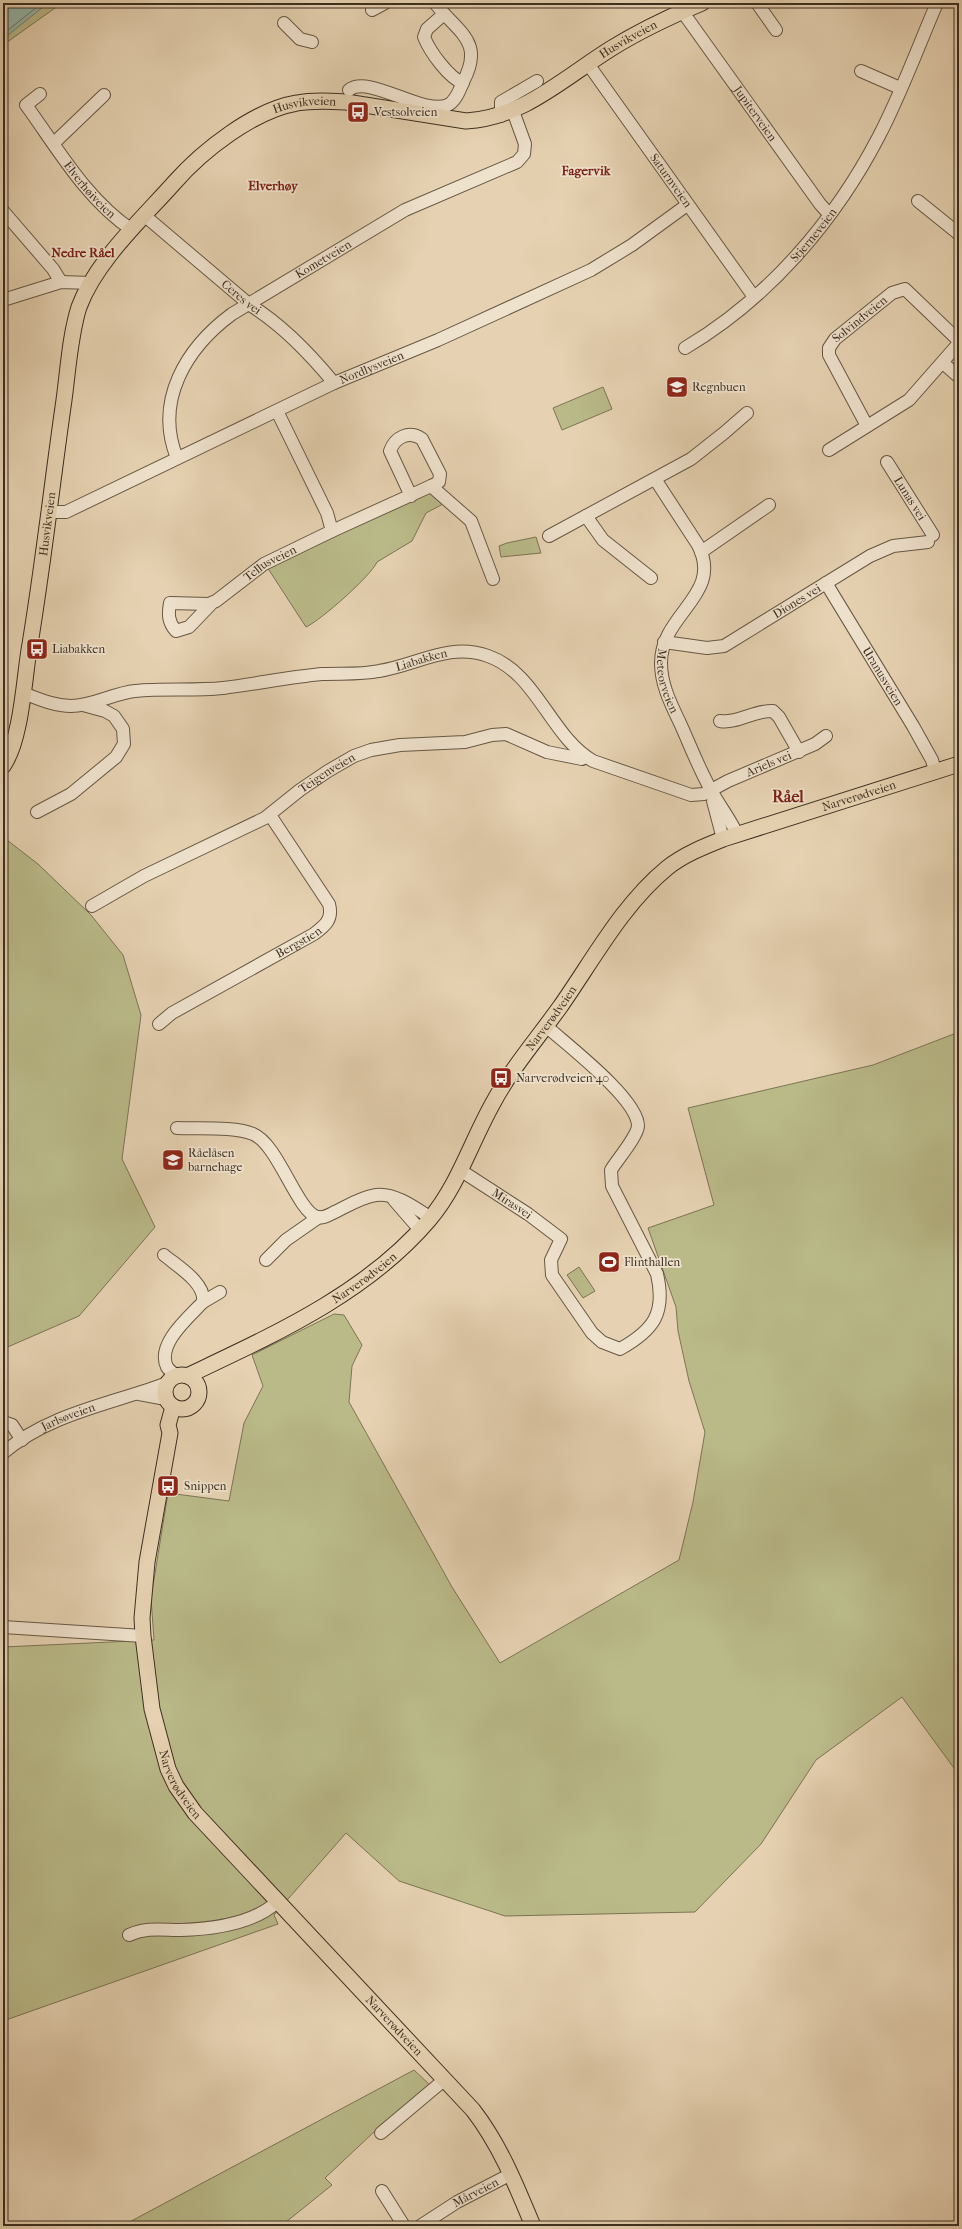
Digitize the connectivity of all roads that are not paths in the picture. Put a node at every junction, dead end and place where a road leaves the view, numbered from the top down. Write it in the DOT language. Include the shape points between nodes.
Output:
graph roads {
  1 [pos="385,3"];
  2 [pos="435,3"];
  3 [pos="702,3"];
  4 [pos="757,3"];
  5 [pos="937,3"];
  6 [pos="372,10"];
  7 [pos="682,11"];
  8 [pos="444,14"];
  9 [pos="284,23"];
  10 [pos="776,30"];
  11 [pos="312,42"];
  12 [pos="588,64"];
  13 [pos="861,72"];
  14 [pos="537,81"];
  15 [pos="463,83"];
  16 [pos="900,88"];
  17 [pos="350,90"];
  18 [pos="40,94"];
  19 [pos="104,95"];
  20 [pos="507,113"];
  21 [pos="54,143"];
  22 [pos="918,201"];
  23 [pos="687,205"];
  24 [pos="3,211"];
  25 [pos="829,214"];
  26 [pos="145,216"];
  27 [pos="132,230"];
  28 [pos="959,234"];
  29 [pos="61,282"];
  30 [pos="91,283"];
  31 [pos="754,297"];
  32 [pos="3,300"];
  33 [pos="250,305"];
  34 [pos="959,342"];
  35 [pos="685,348"];
  36 [pos="943,363"];
  37 [pos="959,377"];
  38 [pos="334,383"];
  39 [pos="277,411"];
  40 [pos="747,413"];
  41 [pos="867,426"];
  42 [pos="829,450"];
  43 [pos="177,458"];
  44 [pos="887,462"];
  45 [pos="655,479"];
  46 [pos="431,486"];
  47 [pos="411,496"];
  48 [pos="769,505"];
  49 [pos="48,512"];
  50 [pos="586,516"];
  51 [pos="332,531"];
  52 [pos="549,536"];
  53 [pos="930,538"];
  54 [pos="701,552"];
  55 [pos="650,578"];
  56 [pos="493,579"];
  57 [pos="826,583"];
  58 [pos="213,602"];
  59 [pos="664,642"];
  60 [pos="23,693"];
  61 [pos="83,705"];
  62 [pos="720,722"];
  63 [pos="826,736"];
  64 [pos="799,752"];
  65 [pos="584,756"];
  66 [pos="959,764"];
  67 [pos="3,766"];
  68 [pos="935,771"];
  69 [pos="711,790"];
  70 [pos="37,812"];
  71 [pos="270,815"];
  72 [pos="737,834"];
  73 [pos="723,839"];
  74 [pos="92,906"];
  75 [pos="159,1024"];
  76 [pos="546,1026"];
  77 [pos="177,1128"];
  78 [pos="460,1170"];
  79 [pos="392,1197"];
  80 [pos="319,1217"];
  81 [pos="430,1218"];
  82 [pos="420,1230"];
  83 [pos="164,1255"];
  84 [pos="266,1260"];
  85 [pos="220,1292"];
  86 [pos="203,1302"];
  87 [pos="210,1365"];
  88 [pos="177,1378"];
  89 [pos="198,1388"];
  90 [pos="139,1394"];
  91 [pos="175,1405"];
  92 [pos="3,1422"];
  93 [pos="22,1440"];
  94 [pos="3,1453"];
  95 [pos="3,1627"];
  96 [pos="142,1636"];
  97 [pos="277,1902"];
  98 [pos="129,1935"];
  99 [pos="444,2080"];
  100 [pos="381,2133"];
  101 [pos="511,2174"];
  102 [pos="382,2191"];
  103 [pos="404,2226"];
  104 [pos="420,2226"];
  105 [pos="533,2226"];
  1 -- 6 [label="street"];
  2 -- 8 [label="street"];
  3 -- 7 [label="main road, Husvikveien"];
  4 -- 10 [label="street"];
  5 -- 16 [label="street, Stjerneveien"];
  7 -- 12 [label="main road, Husvikveien" via="643,30"];
  7 -- 25 [label="street, Jupiterveien"];
  8 -- 15 [label="street" via="464,36 471,49 472,62"];
  8 -- 15 [label="street" via="428,28 424,38 434,55 455,79"];
  9 -- 11 [label="street" via="300,39"];
  12 -- 20 [label="main road, Husvikveien"];
  12 -- 23 [label="street, Saturnveien"];
  13 -- 16 [label="street"];
  14 -- 20 [label="street" via="501,102"];
  15 -- 17 [label="street" via="455,99 442,106 405,99 366,85 354,86"];
  16 -- 25 [label="street, Stjerneveien" via="870,153"];
  18 -- 21 [label="street, Elverhøiveien" via="26,105"];
  19 -- 21 [label="street"];
  20 -- 26 [label="main road, Husvikveien" via="482,120 466,121 329,101 286,106 260,116 216,143 183,172"];
  20 -- 33 [label="street, Kometveien" via="525,144 525,151 518,162 399,213"];
  21 -- 27 [label="street, Elverhøiveien" via="69,167 92,194"];
  22 -- 28 [label="street"];
  23 -- 31 [label="street, Saturnveien"];
  23 -- 38 [label="street, Nordlysveien" via="632,245 591,270 431,343"];
  24 -- 29 [label="street" via="53,269"];
  25 -- 31 [label="street, Stjerneveien" via="791,261"];
  26 -- 27 [label="main road, Husvikveien"];
  26 -- 33 [label="street, Ceres vei"];
  27 -- 30 [label="main road, Husvikveien"];
  29 -- 30 [label="street"];
  29 -- 32 [label="street"];
  30 -- 49 [label="main road, Husvikveien" via="79,307 75,323"];
  31 -- 35 [label="street, Stjerneveien"];
  33 -- 38 [label="street, Ceres vei" via="264,314 320,366"];
  33 -- 43 [label="street, Kometveien" via="232,314 214,329 193,351 179,374 169,422"];
  34 -- 36 [label="street, Solvindveien"];
  34 -- 41 [label="street, Solvindveien" via="905,289 892,293 835,338 829,348 829,355"];
  36 -- 37 [label="street"];
  36 -- 41 [label="street, Solvindveien" via="909,400"];
  38 -- 39 [label="street, Nordlysveien"];
  39 -- 43 [label="street, Nordlysveien"];
  39 -- 51 [label="street" via="326,513"];
  40 -- 45 [label="street" via="705,449"];
  41 -- 42 [label="street, Solvindveien"];
  43 -- 49 [label="street, Nordlysveien" via="66,512"];
  44 -- 53 [label="street, Lunas vei"];
  45 -- 50 [label="street"];
  45 -- 54 [label="street, Meteorveien"];
  46 -- 47 [label="street, Tellusveien"];
  46 -- 47 [label="street" via="439,482 440,474 422,439 409,435 399,438 390,449 390,454"];
  46 -- 56 [label="street" via="471,521"];
  47 -- 51 [label="street, Tellusveien"];
  48 -- 54 [label="street"];
  49 -- 60 [label="main road, Husvikveien"];
  50 -- 52 [label="street"];
  50 -- 55 [label="street" via="603,540"];
  51 -- 58 [label="street, Tellusveien" via="264,564"];
  53 -- 57 [label="street, Diones vei" via="887,548"];
  54 -- 59 [label="street, Meteorveien" via="704,570 701,587 694,600 670,628"];
  57 -- 59 [label="street, Diones vei" via="724,646 707,648"];
  57 -- 68 [label="street, Uranusveien" via="913,726 932,760"];
  59 -- 69 [label="street, Meteorveien" via="661,661 664,685"];
  60 -- 61 [label="street, Liabakken" via="58,705"];
  60 -- 67 [label="main road, Husvikveien" via="12,748"];
  61 -- 65 [label="street, Liabakken" via="135,691 223,688 297,676 374,672 443,652 467,651 490,657 507,666"];
  61 -- 70 [label="street, Liabakken" via="114,716 123,729 124,744 116,757 71,794"];
  62 -- 64 [label="street" via="773,711"];
  63 -- 64 [label="street, Ariels vei"];
  64 -- 69 [label="street, Ariels vei"];
  65 -- 69 [label="street, Liabakken" via="686,794 700,795"];
  65 -- 71 [label="street, Teigenveien" via="582,759 559,756 516,737 501,734 469,741 400,745 371,750 354,756 328,771"];
  66 -- 68 [label="main road, Narverødveien"];
  68 -- 72 [label="main road, Narverødveien"];
  69 -- 72 [label="street"];
  69 -- 73 [label="street"];
  71 -- 74 [label="street, Teigenveien" via="144,876"];
  71 -- 75 [label="street, Bergstien" via="329,904 329,921 314,934 172,1013"];
  72 -- 73 [label="main road, Narverødveien"];
  73 -- 76 [label="main road, Narverødveien" via="681,859 651,882 620,919"];
  76 -- 78 [label="main road, Narverødveien" via="500,1090"];
  76 -- 78 [label="street, Mirasvei" via="619,1091 636,1115 638,1127 635,1135 610,1174 612,1186 657,1274 661,1300 655,1319 644,1335 620,1349 602,1342 592,1333 552,1275 551,1260 561,1240 528,1214"];
  77 -- 80 [label="street" via="253,1133 261,1139 277,1161 306,1209"];
  78 -- 81 [label="main road, Narverødveien"];
  79 -- 80 [label="street" via="382,1194 370,1196 327,1216"];
  79 -- 81 [label="street"];
  79 -- 82 [label="street"];
  80 -- 84 [label="street" via="286,1240"];
  81 -- 82 [label="main road, Narverødveien"];
  82 -- 87 [label="main road, Narverødveien" via="398,1252 333,1300 300,1320"];
  83 -- 86 [label="street" via="198,1285 204,1297"];
  85 -- 86 [label="street"];
  86 -- 88 [label="street" via="176,1333 165,1351 167,1367"];
  87 -- 88 [label="main road, Narverødveien"];
  87 -- 89 [label="main road, Narverødveien"];
  88 -- 89 [label="main road" via="196,1383"];
  88 -- 90 [label="street, Jarlsøveien"];
  88 -- 91 [label="main road, Narverødveien" via="165,1388"];
  89 -- 91 [label="main road, Narverødveien" via="198,1399 191,1407"];
  90 -- 91 [label="street, Jarlsøveien"];
  90 -- 93 [label="street, Jarlsøveien" via="120,1397 84,1409"];
  91 -- 96 [label="main road, Narverødveien" via="168,1425 170,1433 146,1568"];
  92 -- 93 [label="street" via="12,1425"];
  93 -- 94 [label="street, Jarlsøveien"];
  95 -- 96 [label="street"];
  96 -- 97 [label="main road, Narverødveien" via="157,1732 176,1786 195,1813"];
  97 -- 98 [label="street" via="268,1911 246,1920 194,1929 154,1928"];
  97 -- 99 [label="main road, Narverødveien"];
  99 -- 100 [label="street"];
  99 -- 101 [label="main road, Narverødveien" via="473,2110 489,2132"];
  101 -- 104 [label="street, Mårveien"];
  101 -- 105 [label="main road, Narverødveien"];
  102 -- 103 [label="street"];
}
